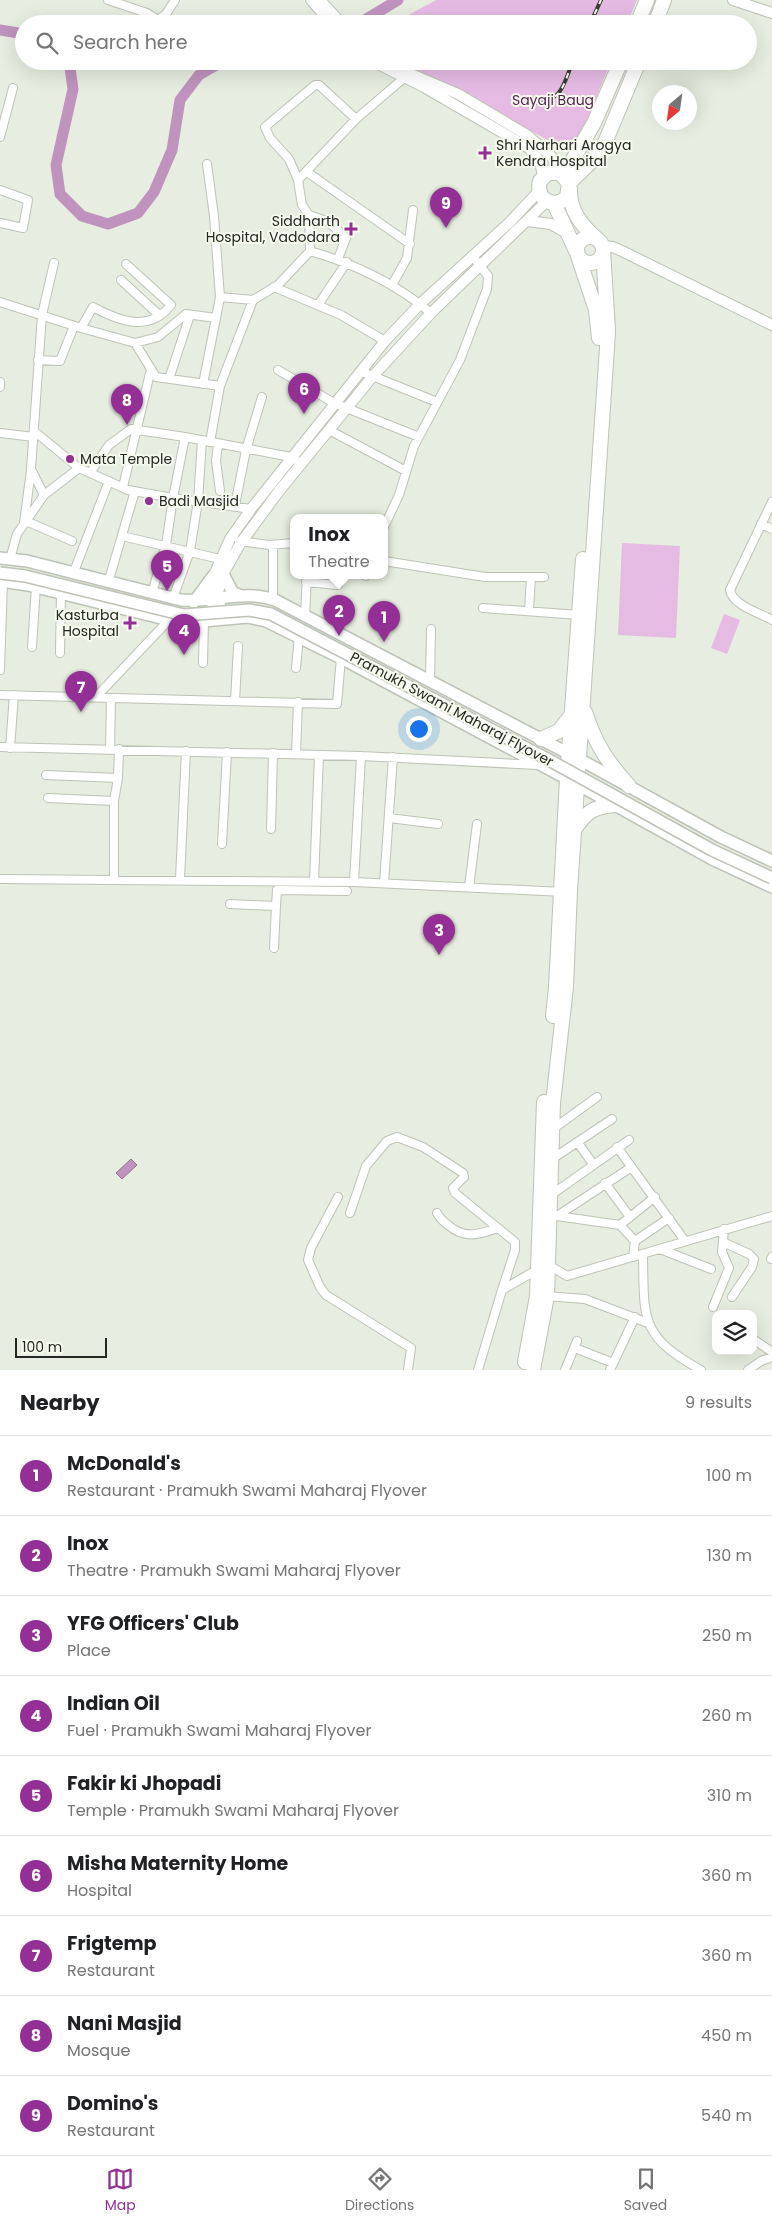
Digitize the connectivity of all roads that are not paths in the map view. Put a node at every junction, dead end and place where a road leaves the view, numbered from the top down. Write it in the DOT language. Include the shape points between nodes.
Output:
graph roads {
  1 [pos="109,0"];
  2 [pos="175,0"];
  3 [pos="311,0"];
  4 [pos="320,0"];
  5 [pos="647,0"];
  6 [pos="664,0"];
  7 [pos="733,0"];
  8 [pos="772,13"];
  9 [pos="148,15"];
  10 [pos="165,15"];
  11 [pos="327,15"];
  12 [pos="328,15"];
  13 [pos="641,15"];
  14 [pos="658,15"];
  15 [pos="389,70"];
  16 [pos="403,70"];
  17 [pos="617,70"];
  18 [pos="635,70"];
  19 [pos="404,78"];
  20 [pos="13,88"];
  21 [pos="356,119"];
  22 [pos="0,137"];
  23 [pos="207,164"];
  24 [pos="307,172"];
  25 [pos="560,178"];
  26 [pos="298,180"];
  27 [pos="0,190"];
  28 [pos="547,198"];
  29 [pos="413,210"];
  30 [pos="309,215"];
  31 [pos="528,221"];
  32 [pos="0,223"];
  33 [pos="569,234"];
  34 [pos="410,244"];
  35 [pos="601,245"];
  36 [pos="310,251"];
  37 [pos="577,254"];
  38 [pos="472,255"];
  39 [pos="338,259"];
  40 [pos="347,262"];
  41 [pos="54,263"];
  42 [pos="126,264"];
  43 [pos="479,265"];
  44 [pos="121,280"];
  45 [pos="392,285"];
  46 [pos="274,287"];
  47 [pos="220,297"];
  48 [pos="253,300"];
  49 [pos="0,302"];
  50 [pos="420,304"];
  51 [pos="172,305"];
  52 [pos="318,305"];
  53 [pos="431,313"];
  54 [pos="42,315"];
  55 [pos="160,315"];
  56 [pos="188,315"];
  57 [pos="216,318"];
  58 [pos="772,324"];
  59 [pos="78,327"];
  60 [pos="385,341"];
  61 [pos="135,343"];
  62 [pos="38,360"];
  63 [pos="151,369"];
  64 [pos="278,370"];
  65 [pos="360,371"];
  66 [pos="373,376"];
  67 [pos="169,379"];
  68 [pos="0,382"];
  69 [pos="203,384"];
  70 [pos="220,386"];
  71 [pos="0,387"];
  72 [pos="262,397"];
  73 [pos="437,402"];
  74 [pos="334,403"];
  75 [pos="346,408"];
  76 [pos="137,429"];
  77 [pos="329,430"];
  78 [pos="0,433"];
  79 [pos="34,434"];
  80 [pos="185,437"];
  81 [pos="419,437"];
  82 [pos="202,440"];
  83 [pos="214,443"];
  84 [pos="246,450"];
  85 [pos="291,457"];
  86 [pos="302,464"];
  87 [pos="32,466"];
  88 [pos="79,468"];
  89 [pos="406,471"];
  90 [pos="90,473"];
  91 [pos="109,481"];
  92 [pos="123,487"];
  93 [pos="135,491"];
  94 [pos="220,491"];
  95 [pos="44,495"];
  96 [pos="173,498"];
  97 [pos="198,501"];
  98 [pos="772,502"];
  99 [pos="235,505"];
  100 [pos="251,509"];
  101 [pos="388,518"];
  102 [pos="25,523"];
  103 [pos="761,524"];
  104 [pos="772,529"];
  105 [pos="122,536"];
  106 [pos="230,539"];
  107 [pos="72,541"];
  108 [pos="242,541"];
  109 [pos="290,543"];
  110 [pos="274,544"];
  111 [pos="166,545"];
  112 [pos="190,551"];
  113 [pos="5,559"];
  114 [pos="220,559"];
  115 [pos="388,562"];
  116 [pos="0,566"];
  117 [pos="73,574"];
  118 [pos="219,574"];
  119 [pos="531,577"];
  120 [pos="544,577"];
  121 [pos="1,578"];
  122 [pos="306,579"];
  123 [pos="108,583"];
  124 [pos="338,585"];
  125 [pos="36,587"];
  126 [pos="62,593"];
  127 [pos="152,593"];
  128 [pos="242,596"];
  129 [pos="173,598"];
  130 [pos="215,599"];
  131 [pos="273,599"];
  132 [pos="194,602"];
  133 [pos="483,608"];
  134 [pos="528,611"];
  135 [pos="579,615"];
  136 [pos="305,616"];
  137 [pos="169,620"];
  138 [pos="772,620"];
  139 [pos="214,621"];
  140 [pos="431,629"];
  141 [pos="299,636"];
  142 [pos="238,646"];
  143 [pos="32,647"];
  144 [pos="60,653"];
  145 [pos="341,658"];
  146 [pos="203,663"];
  147 [pos="296,668"];
  148 [pos="0,670"];
  149 [pos="430,681"];
  150 [pos="0,694"];
  151 [pos="14,695"];
  152 [pos="96,697"];
  153 [pos="111,698"];
  154 [pos="235,701"];
  155 [pos="298,702"];
  156 [pos="577,710"];
  157 [pos="541,739"];
  158 [pos="0,747"];
  159 [pos="10,748"];
  160 [pos="110,749"];
  161 [pos="119,749"];
  162 [pos="186,751"];
  163 [pos="227,752"];
  164 [pos="272,754"];
  165 [pos="296,754"];
  166 [pos="318,755"];
  167 [pos="361,756"];
  168 [pos="574,756"];
  169 [pos="393,757"];
  170 [pos="541,765"];
  171 [pos="46,775"];
  172 [pos="118,778"];
  173 [pos="572,781"];
  174 [pos="629,786"];
  175 [pos="48,798"];
  176 [pos="114,801"];
  177 [pos="615,805"];
  178 [pos="389,818"];
  179 [pos="438,824"];
  180 [pos="477,824"];
  181 [pos="271,829"];
  182 [pos="574,830"];
  183 [pos="222,844"];
  184 [pos="772,861"];
  185 [pos="772,870"];
  186 [pos="772,878"];
  187 [pos="0,879"];
  188 [pos="114,879"];
  189 [pos="180,879"];
  190 [pos="314,881"];
  191 [pos="354,882"];
  192 [pos="384,883"];
  193 [pos="772,887"];
  194 [pos="469,888"];
  195 [pos="347,891"];
  196 [pos="565,892"];
  197 [pos="230,904"];
  198 [pos="276,906"];
  199 [pos="274,948"];
  200 [pos="598,1097"];
  201 [pos="612,1119"];
  202 [pos="552,1130"];
  203 [pos="628,1140"];
  204 [pos="578,1143"];
  205 [pos="617,1147"];
  206 [pos="546,1161"];
  207 [pos="593,1164"];
  208 [pos="630,1168"];
  209 [pos="605,1184"];
  210 [pos="550,1195"];
  211 [pos="338,1197"];
  212 [pos="654,1197"];
  213 [pos="350,1213"];
  214 [pos="437,1213"];
  215 [pos="553,1215"];
  216 [pos="772,1216"];
  217 [pos="630,1217"];
  218 [pos="669,1218"];
  219 [pos="620,1225"];
  220 [pos="498,1228"];
  221 [pos="724,1229"];
  222 [pos="635,1241"];
  223 [pos="685,1241"];
  224 [pos="723,1242"];
  225 [pos="660,1249"];
  226 [pos="643,1254"];
  227 [pos="633,1257"];
  228 [pos="542,1266"];
  229 [pos="711,1269"];
  230 [pos="502,1290"];
  231 [pos="542,1296"];
  232 [pos="732,1297"];
  233 [pos="713,1307"];
  234 [pos="635,1317"];
  235 [pos="648,1323"];
  236 [pos="757,1342"];
  237 [pos="772,1352"];
  238 [pos="772,1357"];
  239 [pos="612,1367"];
  240 [pos="752,1368"];
  241 [pos="408,1370"];
  242 [pos="478,1370"];
  243 [pos="523,1370"];
  244 [pos="533,1370"];
  245 [pos="565,1370"];
  246 [pos="701,1370"];
  247 [pos="762,1370"];
  1 -- 9 [label="street"];
  2 -- 10 [label="street"];
  3 -- 11 [label="street"];
  4 -- 12 [label="street"];
  5 -- 13 [label="highway"];
  6 -- 14 [label="highway"];
  7 -- 8 [label="street"];
  15 -- 19 [label="street"];
  16 -- 25 [label="street" via="458,94 527,135 554,159"];
  17 -- 25 [label="highway" via="594,123"];
  18 -- 25 [label="highway" via="604,145 592,161"];
  19 -- 21 [label="street"];
  19 -- 25 [label="street" via="529,148"];
  20 -- 22 [label="street"];
  21 -- 24 [label="street"];
  21 -- 26 [label="street" via="319,85 315,85 265,127 270,138 289,159"];
  23 -- 47 [label="street"];
  24 -- 26 [label="street"];
  24 -- 34 [label="street"];
  25 -- 28 [label="highway" via="540,180"];
  25 -- 28 [label="highway" via="567,197 559,202"];
  25 -- 35 [label="highway" via="573,211"];
  26 -- 30 [label="street" via="302,205"];
  27 -- 32 [label="street" via="28,200 23,228"];
  28 -- 31 [label="street"];
  28 -- 33 [label="highway"];
  28 -- 38 [label="street" via="509,223"];
  29 -- 34 [label="street"];
  30 -- 36 [label="street"];
  30 -- 39 [label="street" via="329,222 346,238"];
  31 -- 33 [label="street" via="551,224"];
  31 -- 43 [label="street"];
  33 -- 37 [label="highway"];
  34 -- 45 [label="street"];
  35 -- 37 [label="highway" via="589,237 581,239"];
  35 -- 37 [label="highway" via="601,258 593,263 584,262"];
  35 -- 58 [label="street" via="626,253"];
  35 -- 156 [label="highway" via="608,331"];
  36 -- 39 [label="street"];
  36 -- 46 [label="street"];
  37 -- 135 [label="highway" via="596,310 599,332"];
  38 -- 43 [label="street"];
  38 -- 50 [label="street"];
  39 -- 40 [label="street"];
  40 -- 45 [label="street"];
  40 -- 52 [label="street"];
  41 -- 54 [label="street"];
  42 -- 51 [label="street"];
  43 -- 53 [label="street"];
  43 -- 73 [label="street" via="488,276 489,283 460,360"];
  44 -- 55 [label="street"];
  45 -- 50 [label="street"];
  46 -- 48 [label="street"];
  46 -- 52 [label="street"];
  47 -- 48 [label="street"];
  47 -- 57 [label="street"];
  48 -- 70 [label="street"];
  49 -- 54 [label="street"];
  50 -- 53 [label="street"];
  50 -- 60 [label="street"];
  51 -- 55 [label="street"];
  51 -- 56 [label="street"];
  52 -- 60 [label="street"];
  53 -- 66 [label="street"];
  54 -- 59 [label="street"];
  54 -- 62 [label="street"];
  55 -- 59 [label="street" via="153,320 116,319 93,306"];
  56 -- 57 [label="street"];
  56 -- 61 [label="street" via="158,337"];
  56 -- 67 [label="street"];
  57 -- 69 [label="street"];
  59 -- 61 [label="street"];
  59 -- 62 [label="street" via="60,362"];
  60 -- 65 [label="street"];
  61 -- 63 [label="street"];
  62 -- 79 [label="street"];
  63 -- 67 [label="street" via="156,377"];
  63 -- 76 [label="street"];
  64 -- 74 [label="street"];
  65 -- 66 [label="street"];
  65 -- 74 [label="street"];
  66 -- 73 [label="street"];
  66 -- 75 [label="street"];
  67 -- 69 [label="street"];
  68 -- 71 [label="street"];
  69 -- 70 [label="street"];
  70 -- 83 [label="street"];
  72 -- 84 [label="street"];
  73 -- 81 [label="street"];
  74 -- 75 [label="street"];
  74 -- 85 [label="street"];
  75 -- 77 [label="street"];
  75 -- 81 [label="street"];
  76 -- 80 [label="street"];
  76 -- 90 [label="street" via="131,429 109,445"];
  76 -- 92 [label="street"];
  77 -- 86 [label="street"];
  77 -- 89 [label="street"];
  78 -- 79 [label="street"];
  79 -- 87 [label="street"];
  79 -- 88 [label="street"];
  80 -- 82 [label="street"];
  80 -- 96 [label="street"];
  81 -- 89 [label="street"];
  82 -- 83 [label="street"];
  82 -- 97 [label="street"];
  83 -- 84 [label="street"];
  83 -- 94 [label="street"];
  84 -- 85 [label="street"];
  84 -- 99 [label="street"];
  85 -- 86 [label="street"];
  85 -- 100 [label="street"];
  86 -- 108 [label="street"];
  87 -- 95 [label="street"];
  87 -- 102 [label="street"];
  88 -- 90 [label="street"];
  88 -- 95 [label="street"];
  89 -- 101 [label="street"];
  90 -- 91 [label="street"];
  91 -- 92 [label="street"];
  91 -- 117 [label="street"];
  92 -- 93 [label="street"];
  93 -- 96 [label="street"];
  93 -- 105 [label="street"];
  95 -- 102 [label="street"];
  96 -- 97 [label="street"];
  96 -- 111 [label="street"];
  97 -- 99 [label="street"];
  97 -- 112 [label="street"];
  98 -- 103 [label="street"];
  99 -- 100 [label="street"];
  100 -- 106 [label="street"];
  102 -- 107 [label="street"];
  102 -- 113 [label="street"];
  103 -- 104 [label="street"];
  103 -- 138 [label="street" via="730,590 736,601"];
  105 -- 111 [label="street"];
  105 -- 123 [label="street"];
  106 -- 108 [label="street"];
  106 -- 114 [label="street"];
  108 -- 110 [label="street"];
  108 -- 118 [label="street"];
  109 -- 110 [label="street"];
  110 -- 131 [label="street"];
  111 -- 112 [label="street"];
  111 -- 127 [label="street"];
  112 -- 114 [label="street"];
  112 -- 129 [label="street"];
  113 -- 117 [label="main road"];
  114 -- 118 [label="street"];
  115 -- 119 [label="street" via="485,577"];
  116 -- 185 [label="main road, Pramukh Swami Maharaj Flyover" via="184,607 248,602 274,607"];
  117 -- 123 [label="main road"];
  118 -- 128 [label="main road" via="233,593"];
  118 -- 130 [label="street" via="211,583"];
  118 -- 132 [label="main road"];
  119 -- 120 [label="street"];
  119 -- 134 [label="street"];
  121 -- 125 [label="main road"];
  121 -- 148 [label="street"];
  121 -- 186 [label="main road, Pramukh Swami Maharaj Flyover, bridge" via="26,576 184,615 249,610 271,614 712,850"];
  122 -- 124 [label="street"];
  122 -- 136 [label="street"];
  123 -- 127 [label="main road"];
  125 -- 126 [label="main road"];
  125 -- 143 [label="street"];
  126 -- 137 [label="main road"];
  126 -- 144 [label="street"];
  127 -- 129 [label="main road"];
  128 -- 130 [label="main road"];
  128 -- 131 [label="main road"];
  129 -- 132 [label="main road"];
  130 -- 132 [label="main road"];
  130 -- 139 [label="street"];
  131 -- 136 [label="main road"];
  133 -- 134 [label="street"];
  134 -- 135 [label="street"];
  135 -- 156 [label="highway"];
  136 -- 149 [label="main road"];
  137 -- 139 [label="main road" via="181,623"];
  137 -- 152 [label="street"];
  139 -- 141 [label="main road" via="258,618"];
  139 -- 146 [label="street"];
  140 -- 149 [label="street"];
  141 -- 145 [label="main road"];
  141 -- 147 [label="street"];
  142 -- 154 [label="street"];
  145 -- 155 [label="street" via="337,704"];
  145 -- 170 [label="main road"];
  149 -- 157 [label="main road"];
  150 -- 151 [label="street"];
  151 -- 152 [label="street"];
  151 -- 159 [label="street"];
  152 -- 153 [label="street"];
  153 -- 154 [label="street"];
  153 -- 160 [label="street"];
  154 -- 155 [label="street"];
  155 -- 165 [label="street"];
  156 -- 157 [label="highway" via="559,731"];
  156 -- 168 [label="highway"];
  156 -- 174 [label="highway" via="603,756"];
  157 -- 168 [label="main road"];
  158 -- 159 [label="street"];
  159 -- 160 [label="street"];
  160 -- 161 [label="street"];
  161 -- 162 [label="street"];
  161 -- 172 [label="street"];
  162 -- 163 [label="street"];
  162 -- 189 [label="street"];
  163 -- 164 [label="street"];
  163 -- 183 [label="street"];
  164 -- 165 [label="street"];
  164 -- 181 [label="street"];
  165 -- 166 [label="street"];
  166 -- 167 [label="street"];
  166 -- 190 [label="street"];
  167 -- 169 [label="street"];
  167 -- 191 [label="street"];
  168 -- 173 [label="highway"];
  168 -- 174 [label="main road"];
  169 -- 170 [label="street"];
  169 -- 178 [label="street"];
  170 -- 173 [label="main road"];
  171 -- 172 [label="street"];
  172 -- 176 [label="street"];
  173 -- 177 [label="main road"];
  173 -- 182 [label="highway"];
  173 -- 196 [label="highway"];
  174 -- 184 [label="main road"];
  175 -- 176 [label="street"];
  176 -- 188 [label="street"];
  177 -- 182 [label="highway" via="593,809"];
  177 -- 193 [label="main road" via="712,859"];
  178 -- 179 [label="street"];
  178 -- 192 [label="street"];
  180 -- 194 [label="street"];
  182 -- 196 [label="highway"];
  187 -- 188 [label="street"];
  188 -- 189 [label="street"];
  189 -- 190 [label="street"];
  190 -- 191 [label="street"];
  191 -- 192 [label="street"];
  192 -- 194 [label="street"];
  194 -- 196 [label="street"];
  195 -- 198 [label="street" via="277,890"];
  196 -- 202 [label="highway" via="566,987"];
  196 -- 206 [label="highway" via="544,1104"];
  197 -- 198 [label="street"];
  198 -- 199 [label="street"];
  200 -- 202 [label="street"];
  201 -- 204 [label="street"];
  202 -- 206 [label="highway"];
  203 -- 205 [label="street"];
  204 -- 206 [label="street"];
  204 -- 207 [label="street"];
  205 -- 207 [label="street"];
  205 -- 208 [label="street"];
  206 -- 210 [label="highway"];
  206 -- 228 [label="highway"];
  207 -- 210 [label="street"];
  208 -- 209 [label="street"];
  208 -- 212 [label="street"];
  209 -- 215 [label="street"];
  209 -- 217 [label="street"];
  210 -- 215 [label="highway"];
  211 -- 241 [label="street" via="311,1248 308,1256 310,1265 326,1295 411,1348"];
  212 -- 217 [label="street"];
  212 -- 218 [label="street"];
  213 -- 220 [label="street" via="366,1166 387,1141 397,1137 423,1147 463,1173 453,1190"];
  214 -- 220 [label="street" via="461,1234 480,1234"];
  215 -- 219 [label="street"];
  215 -- 228 [label="highway"];
  216 -- 221 [label="street"];
  217 -- 219 [label="street"];
  218 -- 222 [label="street"];
  218 -- 223 [label="street"];
  219 -- 222 [label="street"];
  220 -- 230 [label="street" via="516,1245"];
  221 -- 223 [label="street"];
  221 -- 224 [label="street"];
  222 -- 227 [label="street"];
  223 -- 225 [label="street"];
  224 -- 232 [label="street" via="754,1259"];
  224 -- 233 [label="street" via="723,1255 729,1268"];
  225 -- 226 [label="street"];
  225 -- 229 [label="street"];
  226 -- 227 [label="street"];
  226 -- 235 [label="street"];
  227 -- 228 [label="street" via="567,1276"];
  228 -- 230 [label="street"];
  228 -- 231 [label="highway"];
  230 -- 242 [label="street"];
  231 -- 234 [label="street" via="585,1299"];
  231 -- 243 [label="highway"];
  231 -- 244 [label="highway"];
  234 -- 235 [label="street"];
  234 -- 239 [label="street"];
  235 -- 246 [label="street" via="658,1340 676,1356"];
  236 -- 237 [label="street"];
  238 -- 240 [label="street"];
  239 -- 245 [label="street" via="576,1344"];
  240 -- 247 [label="street"];
}
